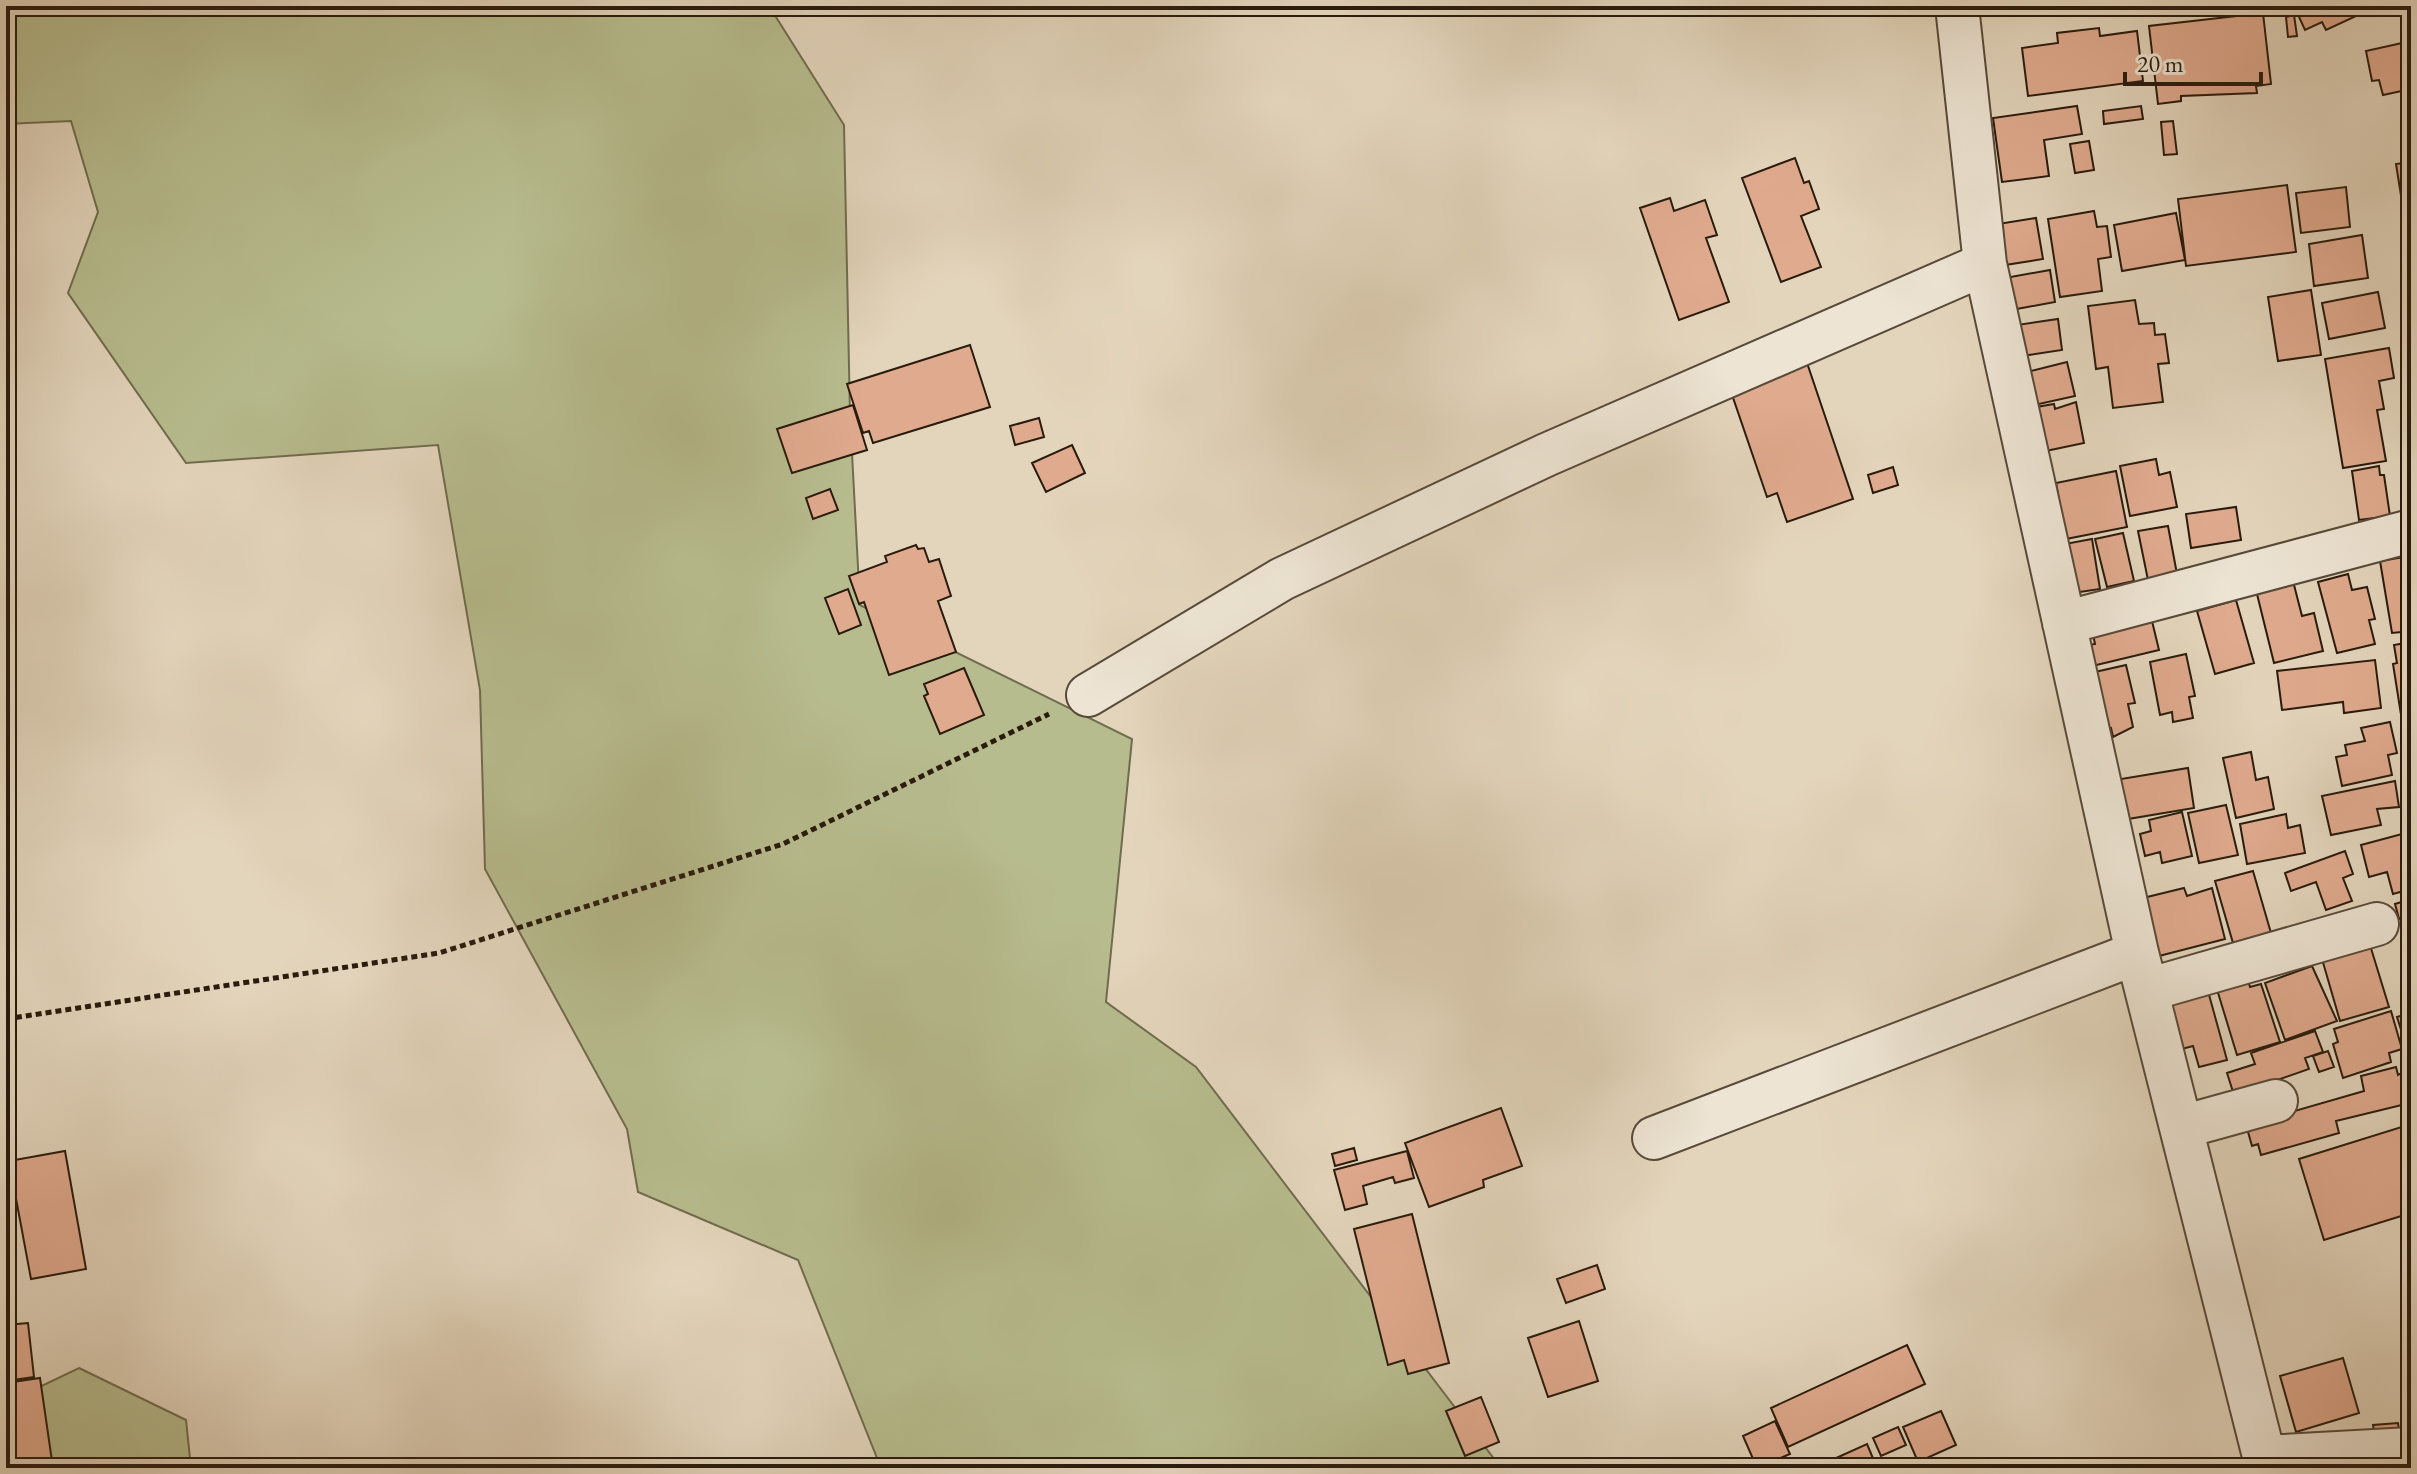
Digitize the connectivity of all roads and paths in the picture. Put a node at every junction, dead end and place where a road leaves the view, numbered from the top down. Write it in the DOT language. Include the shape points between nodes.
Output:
graph roads {
  1 [pos="1957,6"];
  2 [pos="1985,264"];
  3 [pos="2411,531"];
  4 [pos="2064,623"];
  5 [pos="1088,695"];
  6 [pos="2377,924"];
  7 [pos="2142,971"];
  8 [pos="6,1019"];
  9 [pos="2276,1101"];
  10 [pos="2182,1127"];
  11 [pos="1654,1138"];
  12 [pos="2411,1449"];
  13 [pos="2265,1462"];
  1 -- 2 [label="street"];
  2 -- 4 [label="street"];
  2 -- 5 [label="street" via="1546,455 1282,579"];
  3 -- 4 [label="street"];
  4 -- 7 [label="street"];
  5 -- 8 [label="path" via="783,844 439,953"];
  6 -- 7 [label="street"];
  7 -- 10 [label="street"];
  7 -- 11 [label="street"];
  9 -- 10 [label="street"];
  10 -- 13 [label="street"];
  12 -- 13 [label="street"];
}
